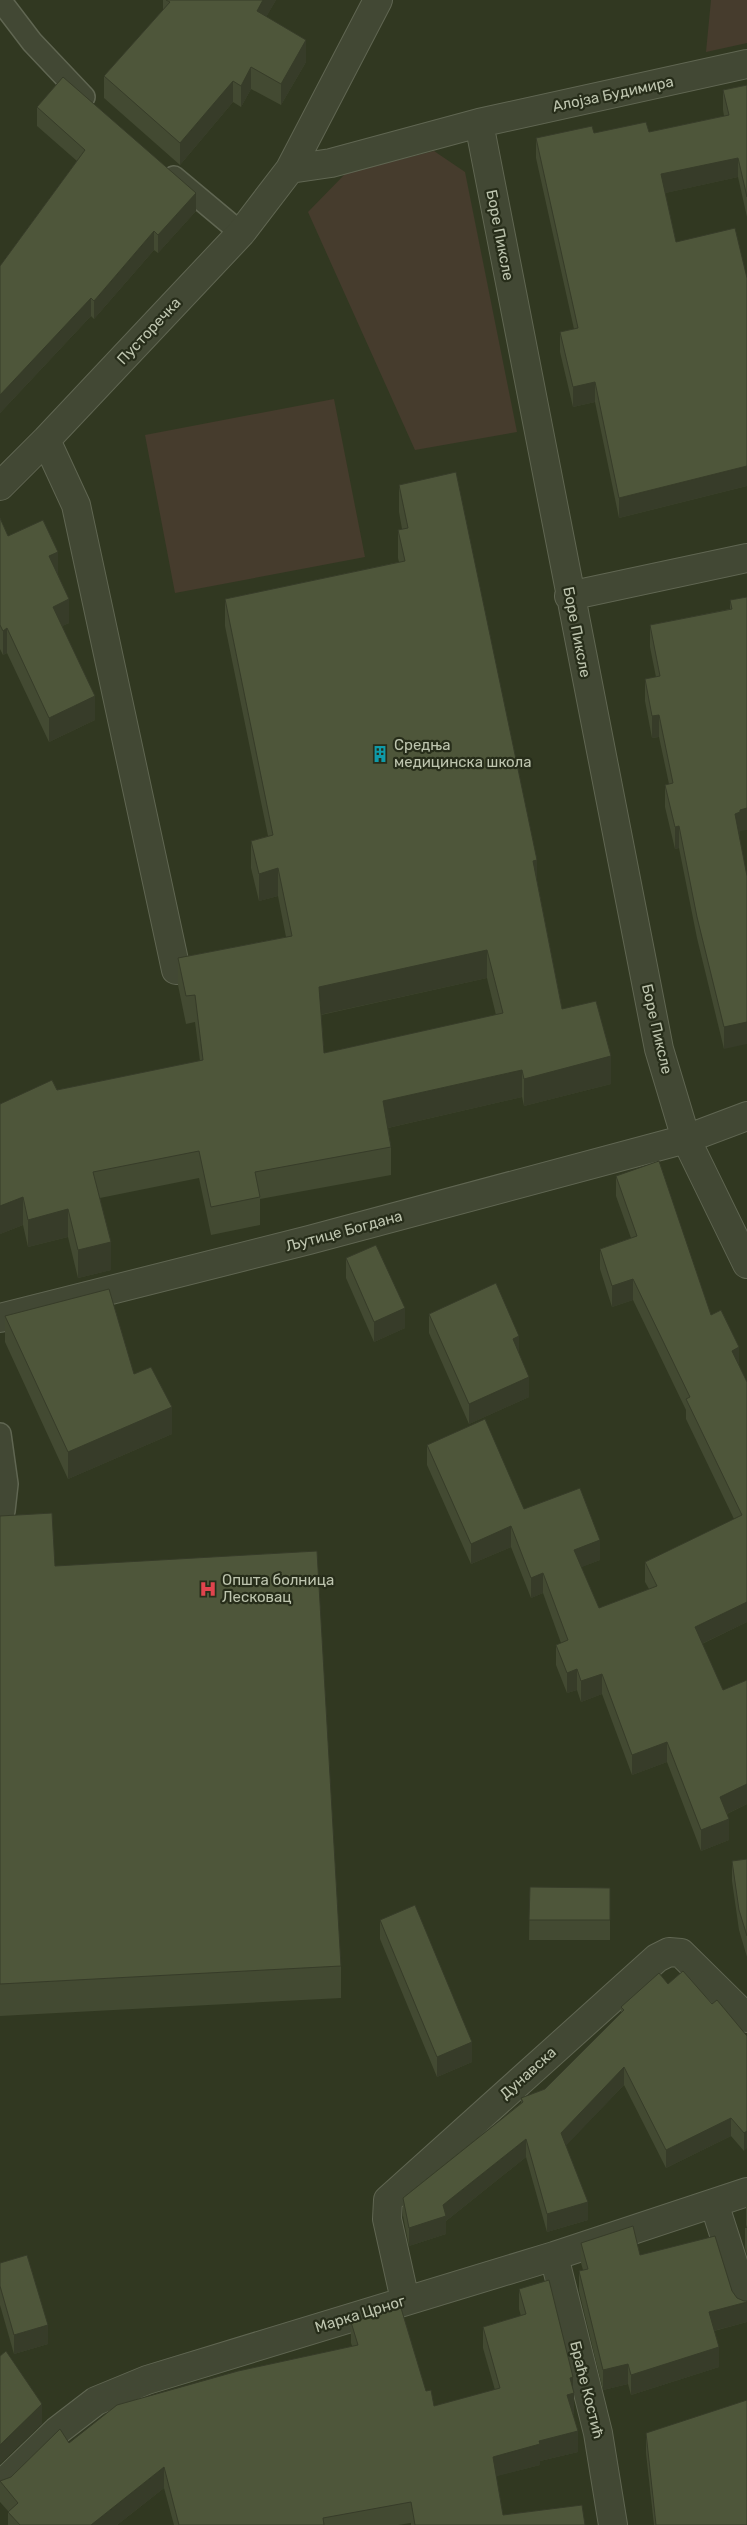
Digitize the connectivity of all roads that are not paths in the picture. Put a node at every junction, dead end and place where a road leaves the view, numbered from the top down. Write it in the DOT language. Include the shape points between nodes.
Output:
graph roads {
  1 [pos="0,0"];
  2 [pos="378,0"];
  3 [pos="747,64"];
  4 [pos="101,113"];
  5 [pos="479,123"];
  6 [pos="162,167"];
  7 [pos="290,169"];
  8 [pos="241,233"];
  9 [pos="46,440"];
  10 [pos="0,486"];
  11 [pos="747,558"];
  12 [pos="569,596"];
  13 [pos="176,970"];
  14 [pos="747,1116"];
  15 [pos="686,1139"];
  16 [pos="747,1264"];
  17 [pos="0,1318"];
  18 [pos="0,1434"];
  19 [pos="0,1512"];
  20 [pos="747,2018"];
  21 [pos="747,2192"];
  22 [pos="714,2203"];
  23 [pos="554,2256"];
  24 [pos="405,2300"];
  25 [pos="747,2306"];
  26 [pos="0,2486"];
  27 [pos="613,2525"];
  1 -- 4 [label="lane" via="68,82"];
  2 -- 7 [label="street, Пусторечка"];
  3 -- 5 [label="street, Алојза Будимира"];
  5 -- 7 [label="street" via="331,163"];
  5 -- 12 [label="street, Боре Пиксле"];
  6 -- 8 [label="lane"];
  7 -- 8 [label="street, Пусторечка"];
  8 -- 9 [label="street, Пусторечка"];
  9 -- 10 [label="street, Пусторечка"];
  9 -- 13 [label="street" via="76,506"];
  11 -- 12 [label="street"];
  12 -- 15 [label="street, Боре Пиксле" via="659,1049"];
  14 -- 15 [label="street, Љутице Богдана"];
  15 -- 16 [label="street"];
  15 -- 17 [label="street, Љутице Богдана" via="309,1240"];
  18 -- 19 [label="lane" via="8,1484 4,1510"];
  20 -- 24 [label="street, Дунавска" via="681,1953 669,1952 657,1958 388,2200 387,2219"];
  21 -- 22 [label="street, Марка Црног"];
  22 -- 23 [label="street, Марка Црног"];
  22 -- 25 [label="street"];
  23 -- 24 [label="street, Марка Црног"];
  23 -- 27 [label="street, Браће Костић" via="598,2433"];
  24 -- 26 [label="street, Марка Црног" via="147,2380 96,2401 57,2431"];
}
